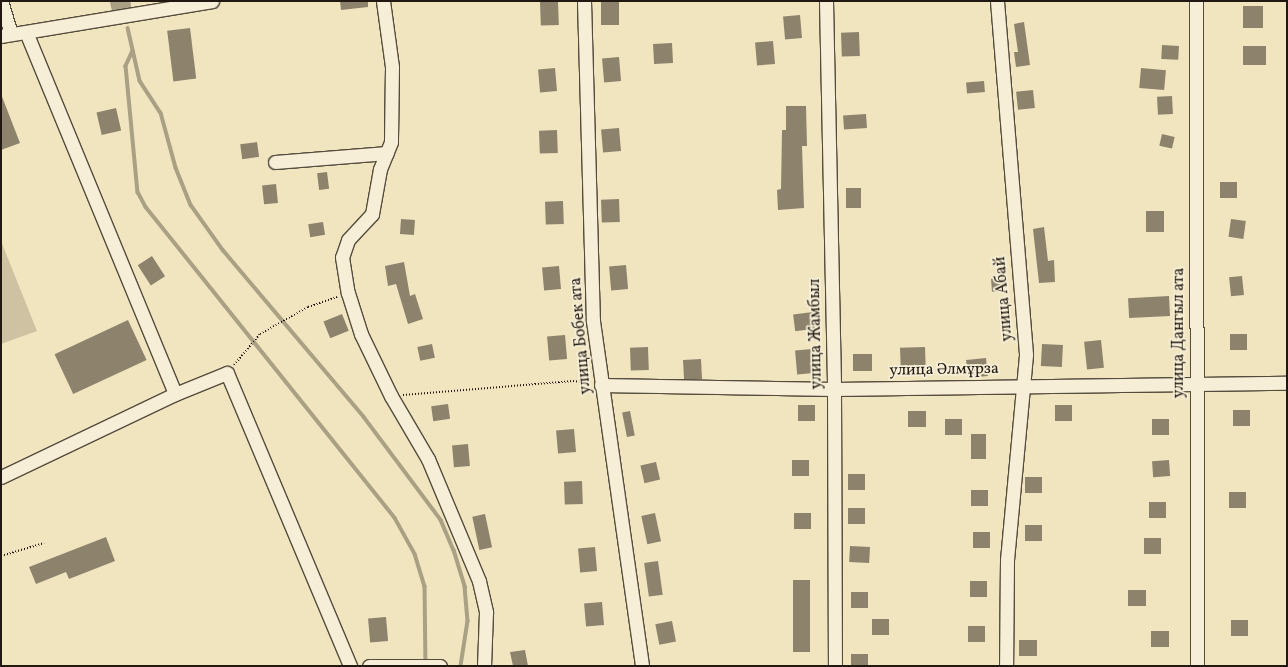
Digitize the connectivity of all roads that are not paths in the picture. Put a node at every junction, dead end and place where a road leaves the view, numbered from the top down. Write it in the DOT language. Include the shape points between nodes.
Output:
graph roads {
  1 [pos="1,1"];
  2 [pos="212,1"];
  3 [pos="383,1"];
  4 [pos="584,1"];
  5 [pos="826,1"];
  6 [pos="997,1"];
  7 [pos="1196,1"];
  8 [pos="177,4"];
  9 [pos="26,32"];
  10 [pos="6,35"];
  11 [pos="387,153"];
  12 [pos="275,162"];
  13 [pos="1287,383"];
  14 [pos="1196,384"];
  15 [pos="601,385"];
  16 [pos="1022,386"];
  17 [pos="834,389"];
  18 [pos="175,394"];
  19 [pos="1,478"];
  20 [pos="350,666"];
  21 [pos="369,666"];
  22 [pos="440,666"];
  23 [pos="484,666"];
  24 [pos="642,666"];
  25 [pos="835,666"];
  26 [pos="1006,666"];
  27 [pos="1197,666"];
  1 -- 10 [label="street"];
  2 -- 8 [label="street"];
  3 -- 11 [label="street" via="392,67 391,142"];
  4 -- 15 [label="street, улица Бобек ата" via="593,321"];
  5 -- 17 [label="street, улица Жамбыл"];
  6 -- 16 [label="street, улица Абай" via="1026,355"];
  7 -- 14 [label="street, улица Дангыл ата"];
  8 -- 9 [label="street"];
  9 -- 10 [label="street"];
  9 -- 18 [label="street"];
  11 -- 12 [label="street"];
  11 -- 23 [label="street" via="380,169 372,214 348,240 342,257 348,293 360,334 391,396 428,459 479,581 486,612"];
  13 -- 14 [label="street, улица Әлмұрза"];
  14 -- 16 [label="street, улица Әлмұрза"];
  14 -- 27 [label="street, улица Дангыл ата"];
  15 -- 17 [label="street, улица Әлмұрза"];
  15 -- 24 [label="street, улица Бобек ата"];
  16 -- 17 [label="street, улица Әлмұрза"];
  16 -- 26 [label="street, улица Абай" via="1007,560"];
  17 -- 25 [label="street, улица Жамбыл"];
  18 -- 19 [label="street"];
  18 -- 20 [label="street" via="227,373"];
  21 -- 22 [label="street"];
}
